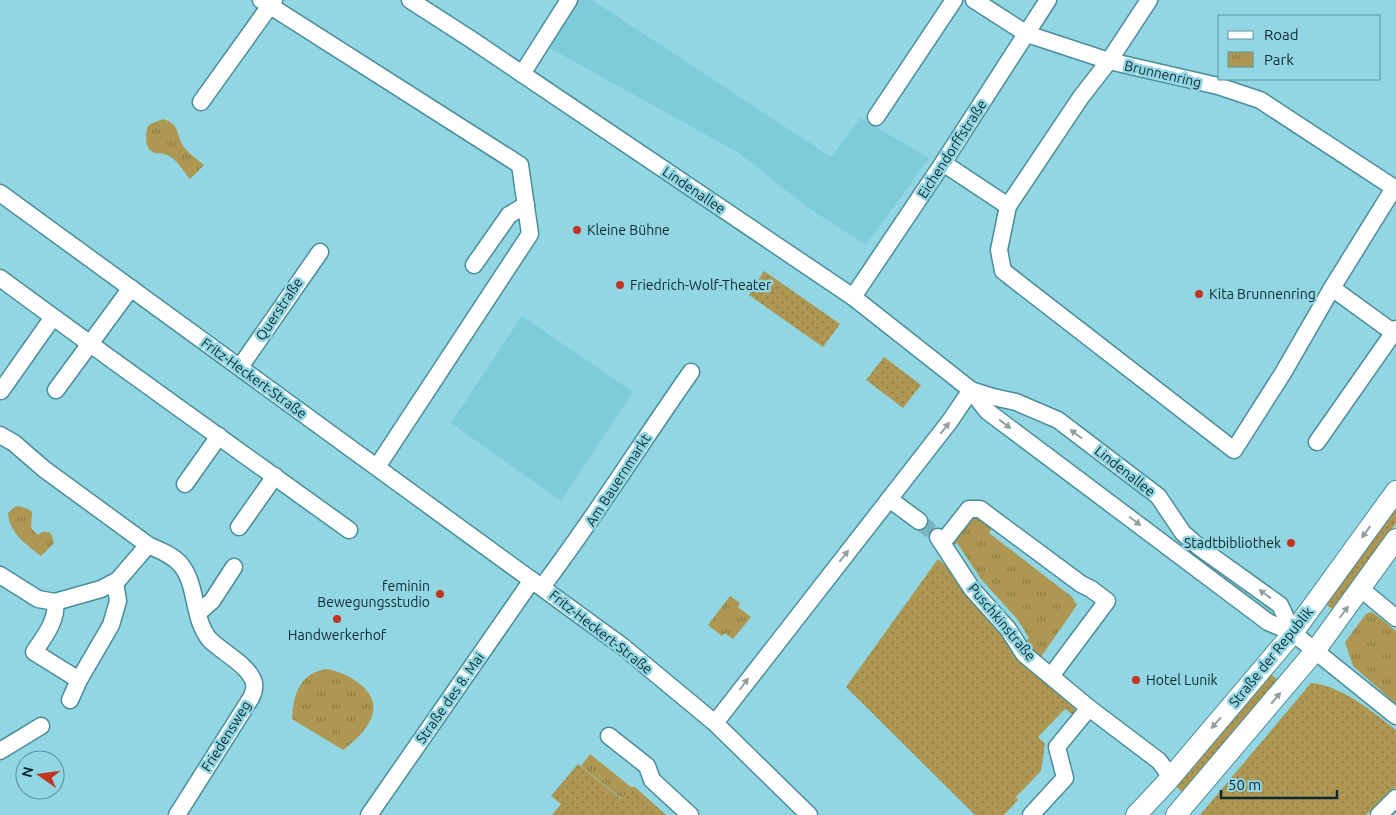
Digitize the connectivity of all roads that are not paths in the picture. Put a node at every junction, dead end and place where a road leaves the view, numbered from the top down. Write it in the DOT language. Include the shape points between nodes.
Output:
graph roads {
  1 [pos="410,0"];
  2 [pos="569,0"];
  3 [pos="954,0"];
  4 [pos="974,0"];
  5 [pos="1048,0"];
  6 [pos="1149,0"];
  7 [pos="268,2"];
  8 [pos="1027,34"];
  9 [pos="1109,61"];
  10 [pos="522,74"];
  11 [pos="201,102"];
  12 [pos="876,117"];
  13 [pos="943,163"];
  14 [pos="1395,188"];
  15 [pos="0,193"];
  16 [pos="526,204"];
  17 [pos="1008,206"];
  18 [pos="320,252"];
  19 [pos="474,265"];
  20 [pos="0,278"];
  21 [pos="131,288"];
  22 [pos="1332,288"];
  23 [pos="853,297"];
  24 [pos="53,317"];
  25 [pos="1395,331"];
  26 [pos="89,345"];
  27 [pos="240,367"];
  28 [pos="691,372"];
  29 [pos="56,390"];
  30 [pos="970,390"];
  31 [pos="1,391"];
  32 [pos="0,435"];
  33 [pos="219,436"];
  34 [pos="1317,442"];
  35 [pos="377,467"];
  36 [pos="276,476"];
  37 [pos="185,484"];
  38 [pos="1396,491"];
  39 [pos="890,499"];
  40 [pos="919,521"];
  41 [pos="239,527"];
  42 [pos="349,530"];
  43 [pos="1396,540"];
  44 [pos="148,545"];
  45 [pos="234,567"];
  46 [pos="0,575"];
  47 [pos="115,582"];
  48 [pos="537,584"];
  49 [pos="1361,589"];
  50 [pos="55,602"];
  51 [pos="198,614"];
  52 [pos="1396,618"];
  53 [pos="1293,633"];
  54 [pos="1315,651"];
  55 [pos="1051,676"];
  56 [pos="79,680"];
  57 [pos="70,700"];
  58 [pos="1089,708"];
  59 [pos="1396,716"];
  60 [pos="715,723"];
  61 [pos="40,726"];
  62 [pos="610,736"];
  63 [pos="0,751"];
  64 [pos="1171,777"];
  65 [pos="1396,798"];
  66 [pos="807,814"];
  67 [pos="176,815"];
  68 [pos="369,815"];
  69 [pos="690,815"];
  70 [pos="1030,815"];
  71 [pos="1136,815"];
  72 [pos="1176,815"];
  73 [pos="1379,815"];
  1 -- 10 [label="street, Lindenallee"];
  2 -- 10 [label="street"];
  3 -- 12 [label="street"];
  4 -- 8 [label="street, Brunnenring"];
  5 -- 8 [label="street, Eichendorffstraße"];
  6 -- 9 [label="street"];
  7 -- 11 [label="street"];
  7 -- 16 [label="street" via="520,165"];
  8 -- 9 [label="street, Brunnenring"];
  8 -- 13 [label="street, Eichendorffstraße"];
  9 -- 14 [label="street, Brunnenring" via="1218,86 1260,100"];
  9 -- 17 [label="street"];
  10 -- 23 [label="street, Lindenallee"];
  13 -- 17 [label="street"];
  13 -- 23 [label="street, Eichendorffstraße"];
  14 -- 22 [label="street, Brunnenring"];
  15 -- 21 [label="street, Fritz-Heckert-Straße"];
  16 -- 19 [label="street" via="508,215"];
  16 -- 35 [label="street" via="530,234"];
  17 -- 22 [label="street, Brunnenring" via="999,250 1003,271 1234,450"];
  18 -- 27 [label="street, Querstraße"];
  20 -- 24 [label="street"];
  21 -- 26 [label="street"];
  21 -- 27 [label="street, Fritz-Heckert-Straße"];
  22 -- 25 [label="street"];
  23 -- 30 [label="street, Lindenallee"];
  24 -- 26 [label="street"];
  24 -- 31 [label="street"];
  25 -- 34 [label="street"];
  26 -- 29 [label="street"];
  26 -- 33 [label="street"];
  27 -- 35 [label="street, Fritz-Heckert-Straße"];
  28 -- 48 [label="street, Am Bauernmarkt" via="584,532"];
  39 -- 30 [label="street, one-way"];
  30 -- 53 [label="street, Lindenallee, one-way" via="987,411 1268,622"];
  53 -- 30 [label="street, Lindenallee, one-way" via="1280,605 1199,547 1183,533 1158,496 1058,420 1016,402"];
  32 -- 44 [label="street, Friedensweg"];
  33 -- 36 [label="street"];
  33 -- 37 [label="street"];
  35 -- 48 [label="street, Fritz-Heckert-Straße"];
  36 -- 41 [label="street"];
  36 -- 42 [label="street"];
  38 -- 53 [label="street, Straße der Republik, one-way"];
  39 -- 40 [label="street"];
  60 -- 39 [label="street, one-way"];
  43 -- 49 [label="street, Straße der Republik"];
  44 -- 47 [label="street"];
  44 -- 51 [label="street, Friedensweg" via="180,564 188,576"];
  45 -- 51 [label="street" via="212,601"];
  46 -- 50 [label="street" via="38,599"];
  47 -- 50 [label="street"];
  47 -- 56 [label="street" via="118,600 111,625"];
  48 -- 60 [label="street, Fritz-Heckert-Straße" via="622,646"];
  48 -- 68 [label="street, Straße des 8. Mai"];
  49 -- 52 [label="street"];
  54 -- 49 [label="street, Straße der Republik, one-way"];
  50 -- 56 [label="street" via="51,626 34,652"];
  51 -- 67 [label="street, Friedensweg" via="211,640 243,668 254,685 251,698"];
  53 -- 54 [label="street, Lindenallee"];
  53 -- 64 [label="street, Straße der Republik, one-way"];
  54 -- 59 [label="street, Lindenallee"];
  72 -- 54 [label="street, Straße der Republik, one-way"];
  55 -- 55 [label="street, Puschkinstraße" via="1024,654 1008,629 972,589 940,540 969,509 980,509 1107,601"];
  55 -- 58 [label="street, Puschkinstraße"];
  56 -- 57 [label="street"];
  58 -- 64 [label="street, Puschkinstraße" via="1159,761"];
  58 -- 70 [label="street" via="1056,747 1065,778"];
  60 -- 66 [label="street, Fritz-Heckert-Straße"];
  61 -- 63 [label="street"];
  62 -- 69 [label="street" via="647,766 652,780"];
  64 -- 71 [label="street, Straße der Republik"];
  65 -- 73 [label="street"];
}
